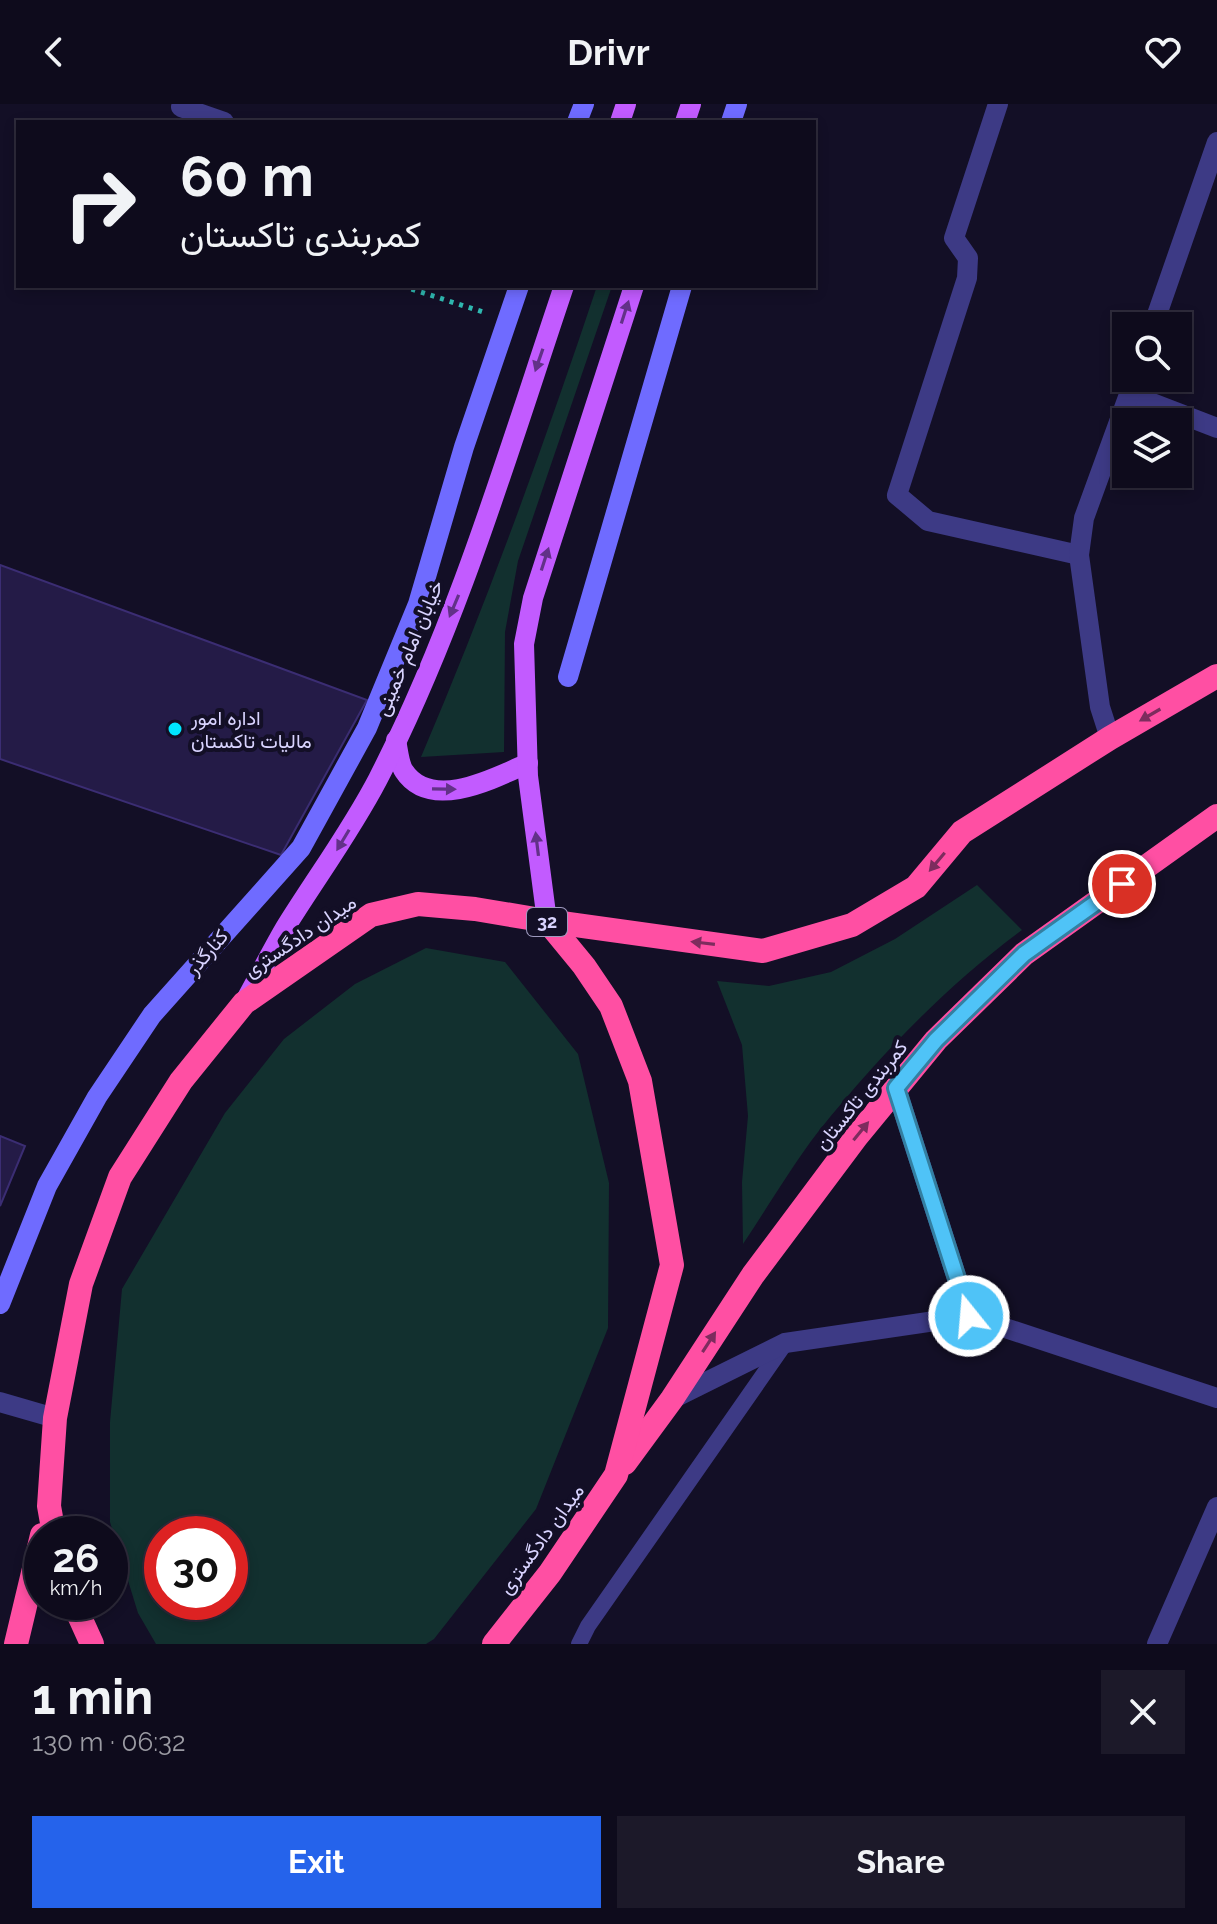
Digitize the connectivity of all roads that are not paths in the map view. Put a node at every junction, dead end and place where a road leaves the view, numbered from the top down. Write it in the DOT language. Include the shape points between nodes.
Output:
graph roads {
  1 [pos="998,104"];
  2 [pos="181,107"];
  3 [pos="218,120"];
  4 [pos="1217,142"];
  5 [pos="518,288"];
  6 [pos="563,288"];
  7 [pos="633,288"];
  8 [pos="681,288"];
  9 [pos="1158,312"];
  10 [pos="1130,392"];
  11 [pos="1144,392"];
  12 [pos="1217,428"];
  13 [pos="1079,555"];
  14 [pos="1217,676"];
  15 [pos="568,677"];
  16 [pos="1110,738"];
  17 [pos="396,740"];
  18 [pos="528,763"];
  19 [pos="1217,816"];
  20 [pos="547,921"];
  21 [pos="244,1003"];
  22 [pos="896,1088"];
  23 [pos="0,1304"];
  24 [pos="969,1316"];
  25 [pos="785,1343"];
  26 [pos="1217,1398"];
  27 [pos="672,1399"];
  28 [pos="0,1402"];
  29 [pos="55,1418"];
  30 [pos="616,1475"];
  31 [pos="49,1506"];
  32 [pos="1217,1507"];
  33 [pos="46,1516"];
  34 [pos="51,1516"];
  35 [pos="24,1610"];
  36 [pos="81,1620"];
  37 [pos="16,1644"];
  38 [pos="92,1644"];
  39 [pos="494,1644"];
  40 [pos="579,1644"];
  41 [pos="1157,1644"];
  1 -- 13 [label="street" via="954,238 968,258 967,278 897,495 928,521"];
  2 -- 3 [label="street"];
  4 -- 9 [label="street"];
  5 -- 23 [label="street, کنارگذر" via="418,604 367,728 301,848 152,1015 97,1097 47,1186"];
  6 -- 17 [label="main road, خیابان امام خمینی, one-way" via="458,597"];
  18 -- 7 [label="main road, one-way" via="524,644 533,598"];
  8 -- 15 [label="street"];
  10 -- 13 [label="street" via="1084,518"];
  11 -- 12 [label="street"];
  13 -- 16 [label="street" via="1100,707"];
  14 -- 16 [label="highway, 32, one-way"];
  16 -- 20 [label="highway, 32, one-way" via="962,832 916,887 852,925 763,951"];
  17 -- 18 [label="main road, one-way" via="404,771 426,789 465,789"];
  17 -- 21 [label="main road, خیابان امام خمینی, one-way" via="343,841 285,928"];
  20 -- 18 [label="main road, one-way"];
  19 -- 22 [label="highway, کمربندی تاکستان / 32" via="1024,954 936,1040"];
  20 -- 21 [label="highway, میدان دادگستری / 32" via="418,904 371,915"];
  20 -- 30 [label="highway, میدان دادگستری / 32" via="611,1006 640,1081 672,1265"];
  21 -- 29 [label="highway, میدان دادگستری / 32" via="181,1081 120,1177 81,1284"];
  22 -- 24 [label="street"];
  27 -- 22 [label="highway, کمربندی تاکستان / 32, one-way" via="753,1275"];
  24 -- 25 [label="street"];
  24 -- 26 [label="street"];
  25 -- 27 [label="street"];
  25 -- 40 [label="lane"];
  27 -- 30 [label="highway, کمربندی تاکستان / 32"];
  28 -- 29 [label="street"];
  29 -- 31 [label="highway, میدان دادگستری / 32"];
  30 -- 39 [label="highway, میدان دادگستری / 32"];
  31 -- 33 [label="highway, 32"];
  31 -- 34 [label="highway, میدان دادگستری / 32"];
  32 -- 41 [label="street"];
  35 -- 37 [label="highway, 32"];
  36 -- 38 [label="highway"];
}
